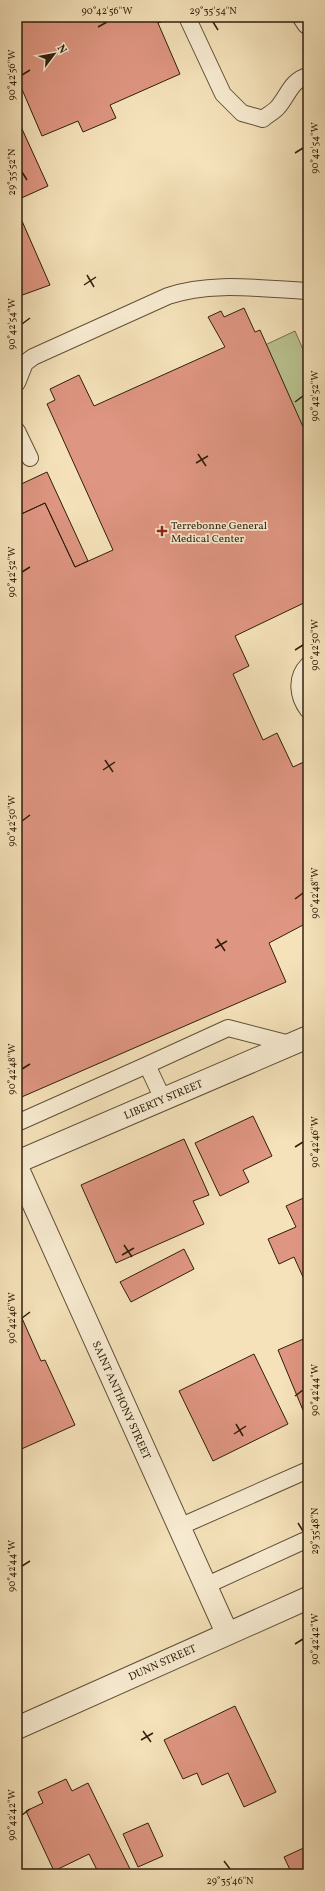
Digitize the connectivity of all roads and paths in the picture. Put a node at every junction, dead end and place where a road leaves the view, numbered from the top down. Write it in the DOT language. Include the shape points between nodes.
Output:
graph roads {
  1 [pos="187,17"];
  2 [pos="304,17"];
  3 [pos="308,23"];
  4 [pos="308,76"];
  5 [pos="308,291"];
  6 [pos="17,383"];
  7 [pos="17,431"];
  8 [pos="30,458"];
  9 [pos="308,665"];
  10 [pos="308,710"];
  11 [pos="299,1040"];
  12 [pos="147,1065"];
  13 [pos="163,1099"];
  14 [pos="17,1123"];
  15 [pos="17,1162"];
  16 [pos="17,1167"];
  17 [pos="308,1470"];
  18 [pos="179,1527"];
  19 [pos="308,1539"];
  20 [pos="205,1586"];
  21 [pos="308,1598"];
  22 [pos="227,1633"];
  23 [pos="17,1728"];
  1 -- 4 [label="lane" via="223,94 242,113 263,119 278,107 302,77"];
  2 -- 3 [label="street"];
  5 -- 6 [label="lane" via="209,287 185,290 33,357 25,363"];
  7 -- 8 [label="lane"];
  9 -- 10 [label="lane" via="300,678 299,689 301,700"];
  11 -- 12 [label="lane" via="228,1028"];
  11 -- 13 [label="street, LIBERTY STREET"];
  12 -- 13 [label="lane"];
  12 -- 14 [label="lane"];
  13 -- 15 [label="street, LIBERTY STREET"];
  16 -- 18 [label="street, SAINT ANTHONY STREET"];
  17 -- 18 [label="lane"];
  18 -- 20 [label="street, SAINT ANTHONY STREET"];
  19 -- 20 [label="lane"];
  20 -- 22 [label="street, SAINT ANTHONY STREET"];
  21 -- 22 [label="street, DUNN STREET"];
  22 -- 23 [label="street, DUNN STREET"];
}
